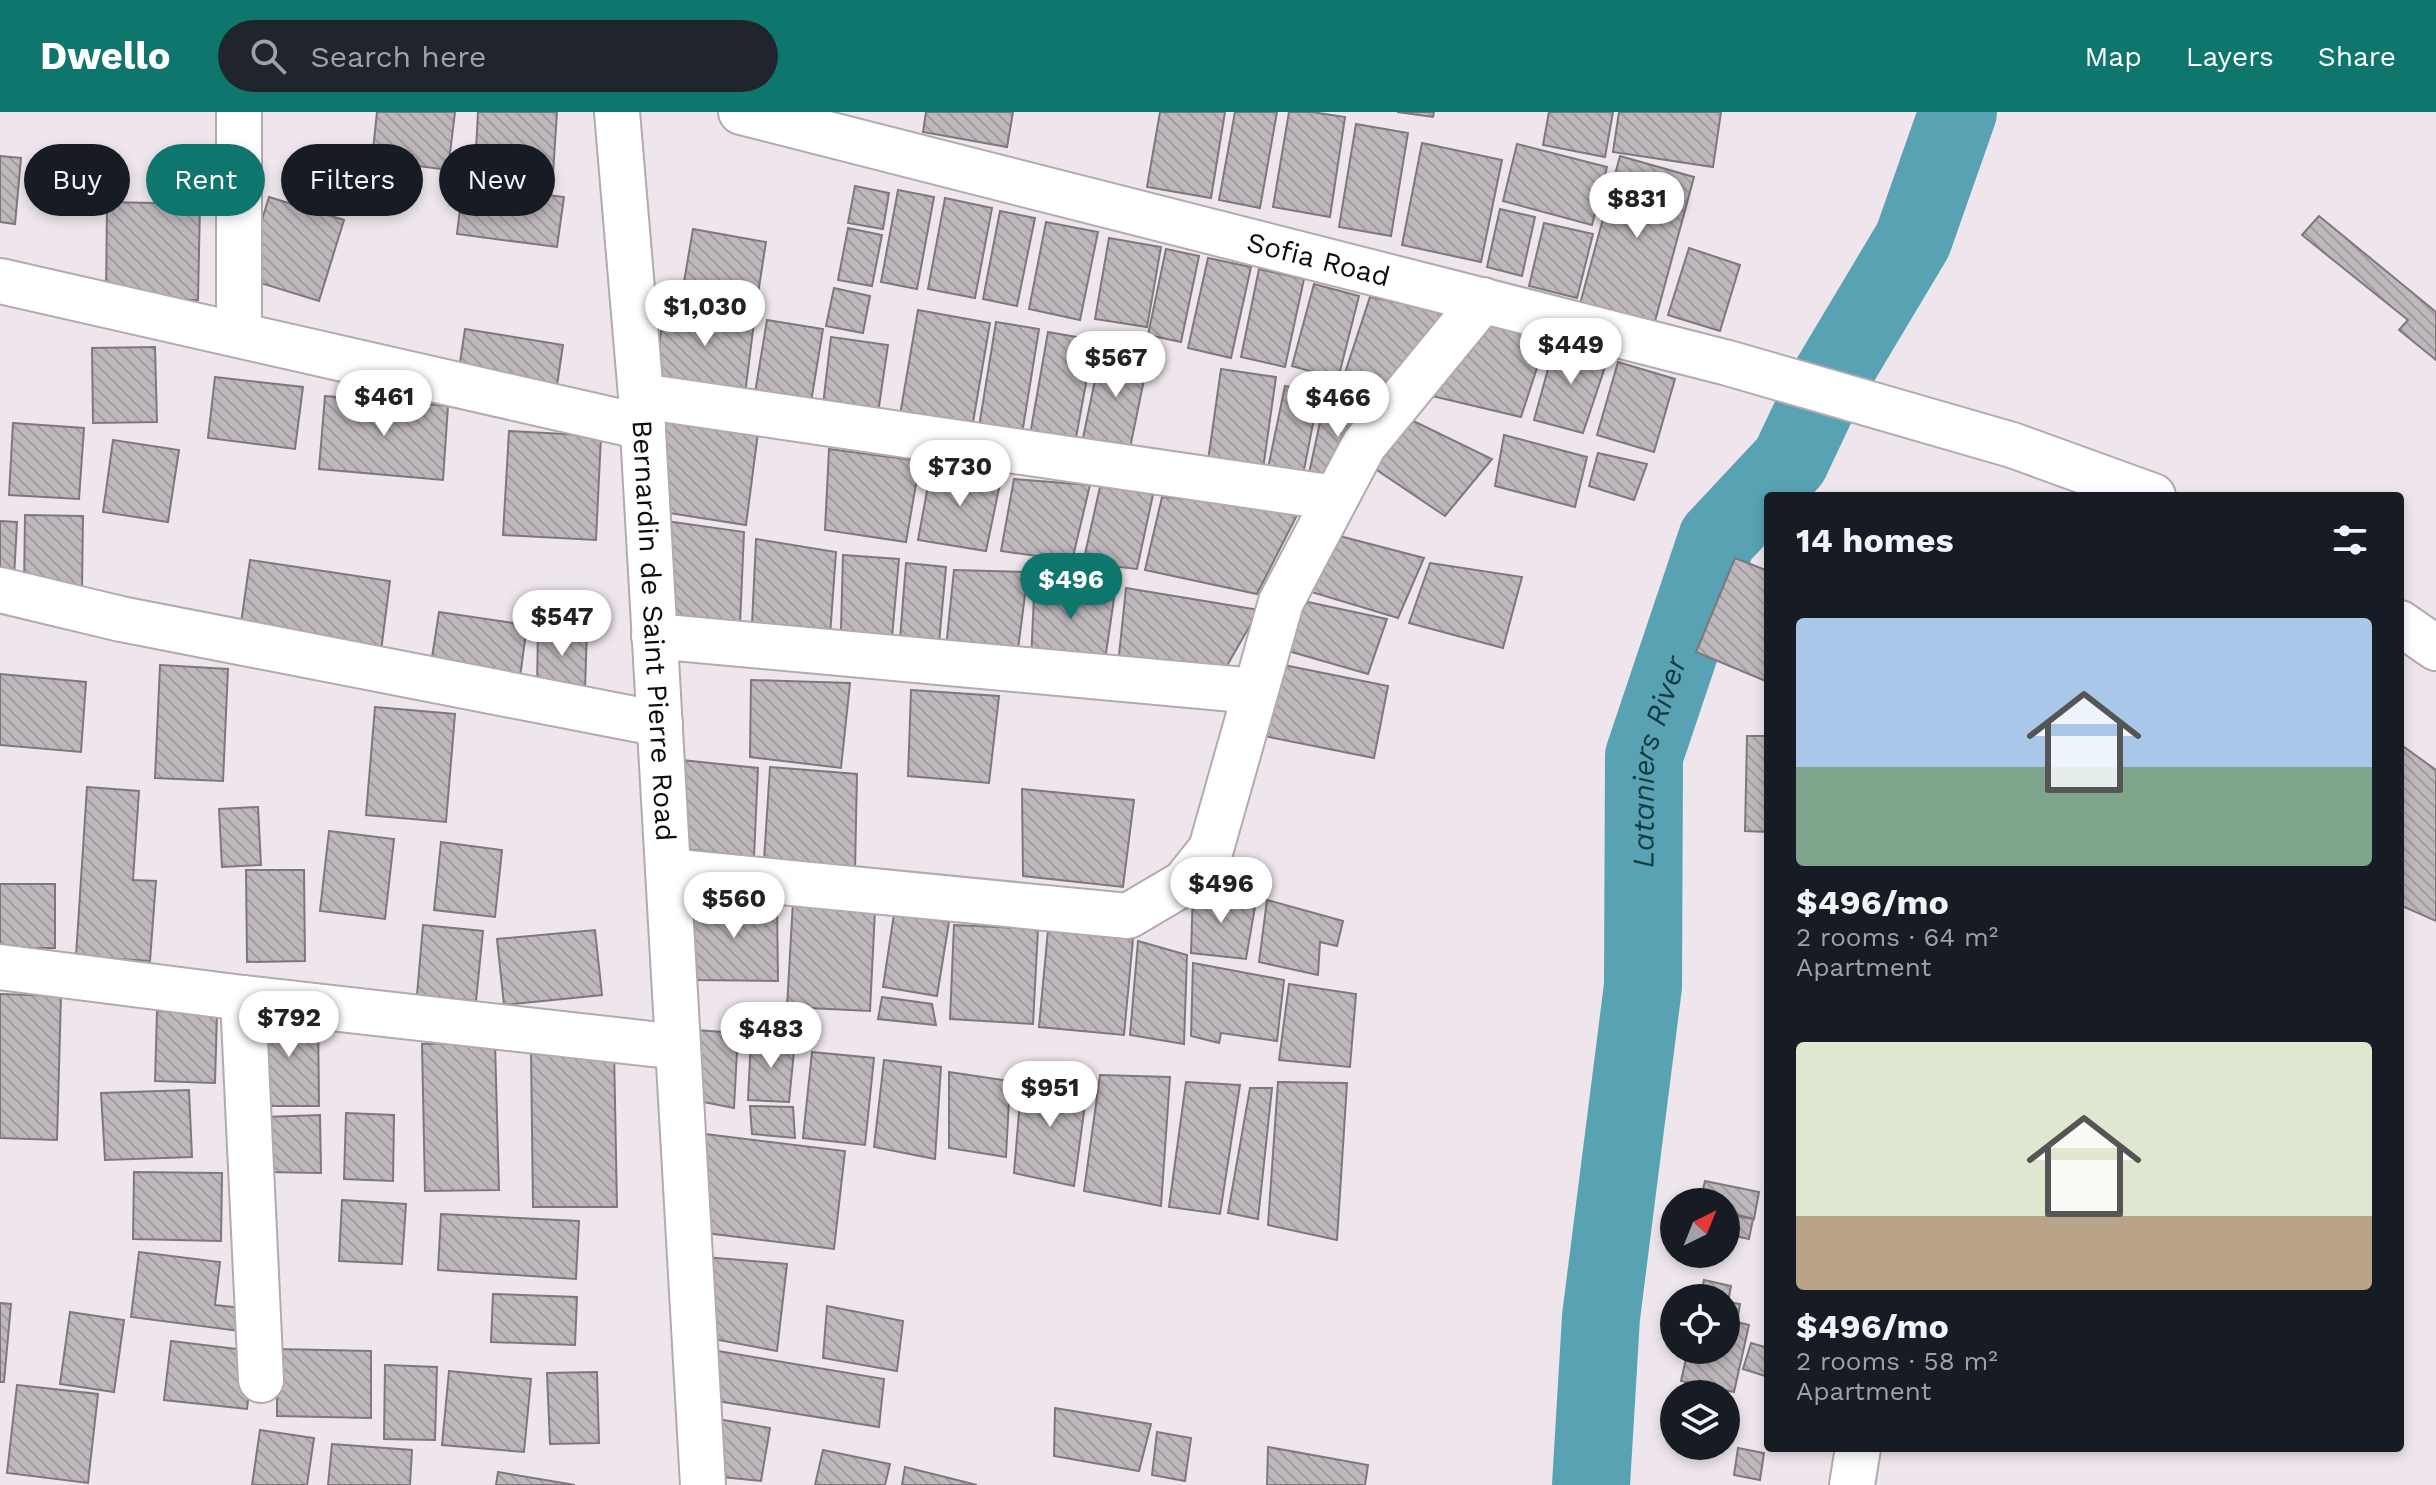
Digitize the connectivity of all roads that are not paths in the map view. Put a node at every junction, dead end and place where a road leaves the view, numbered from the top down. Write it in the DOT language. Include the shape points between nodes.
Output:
graph roads {
  1 [pos="239,112"];
  2 [pos="617,112"];
  3 [pos="741,112"];
  4 [pos="0,281"];
  5 [pos="1483,300"];
  6 [pos="239,334"];
  7 [pos="642,411"];
  8 [pos="2142,492"];
  9 [pos="1335,498"];
  10 [pos="0,590"];
  11 [pos="2404,626"];
  12 [pos="654,636"];
  13 [pos="2436,648"];
  14 [pos="1255,691"];
  15 [pos="660,724"];
  16 [pos="668,871"];
  17 [pos="0,967"];
  18 [pos="243,998"];
  19 [pos="678,1047"];
  20 [pos="261,1380"];
  21 [pos="1857,1452"];
  22 [pos="703,1485"];
  23 [pos="1852,1485"];
  1 -- 6 [label="street"];
  2 -- 7 [label="street, Bernardin de Saint Pierre Road"];
  3 -- 5 [label="street, Sofia Road"];
  4 -- 6 [label="street"];
  5 -- 8 [label="street, Sofia Road" via="1896,411"];
  5 -- 9 [label="street" via="1364,445"];
  6 -- 7 [label="street"];
  7 -- 9 [label="street"];
  7 -- 12 [label="street, Bernardin de Saint Pierre Road"];
  9 -- 14 [label="street" via="1281,602"];
  10 -- 15 [label="street" via="121,619"];
  11 -- 13 [label="street"];
  12 -- 14 [label="street"];
  12 -- 15 [label="street, Bernardin de Saint Pierre Road"];
  14 -- 16 [label="street" via="1211,849 1184,883 1128,916"];
  15 -- 16 [label="street, Bernardin de Saint Pierre Road"];
  16 -- 19 [label="street, Bernardin de Saint Pierre Road"];
  17 -- 18 [label="street"];
  18 -- 19 [label="street"];
  18 -- 20 [label="street"];
  19 -- 22 [label="street, Bernardin de Saint Pierre Road"];
  21 -- 23 [label="street"];
}
